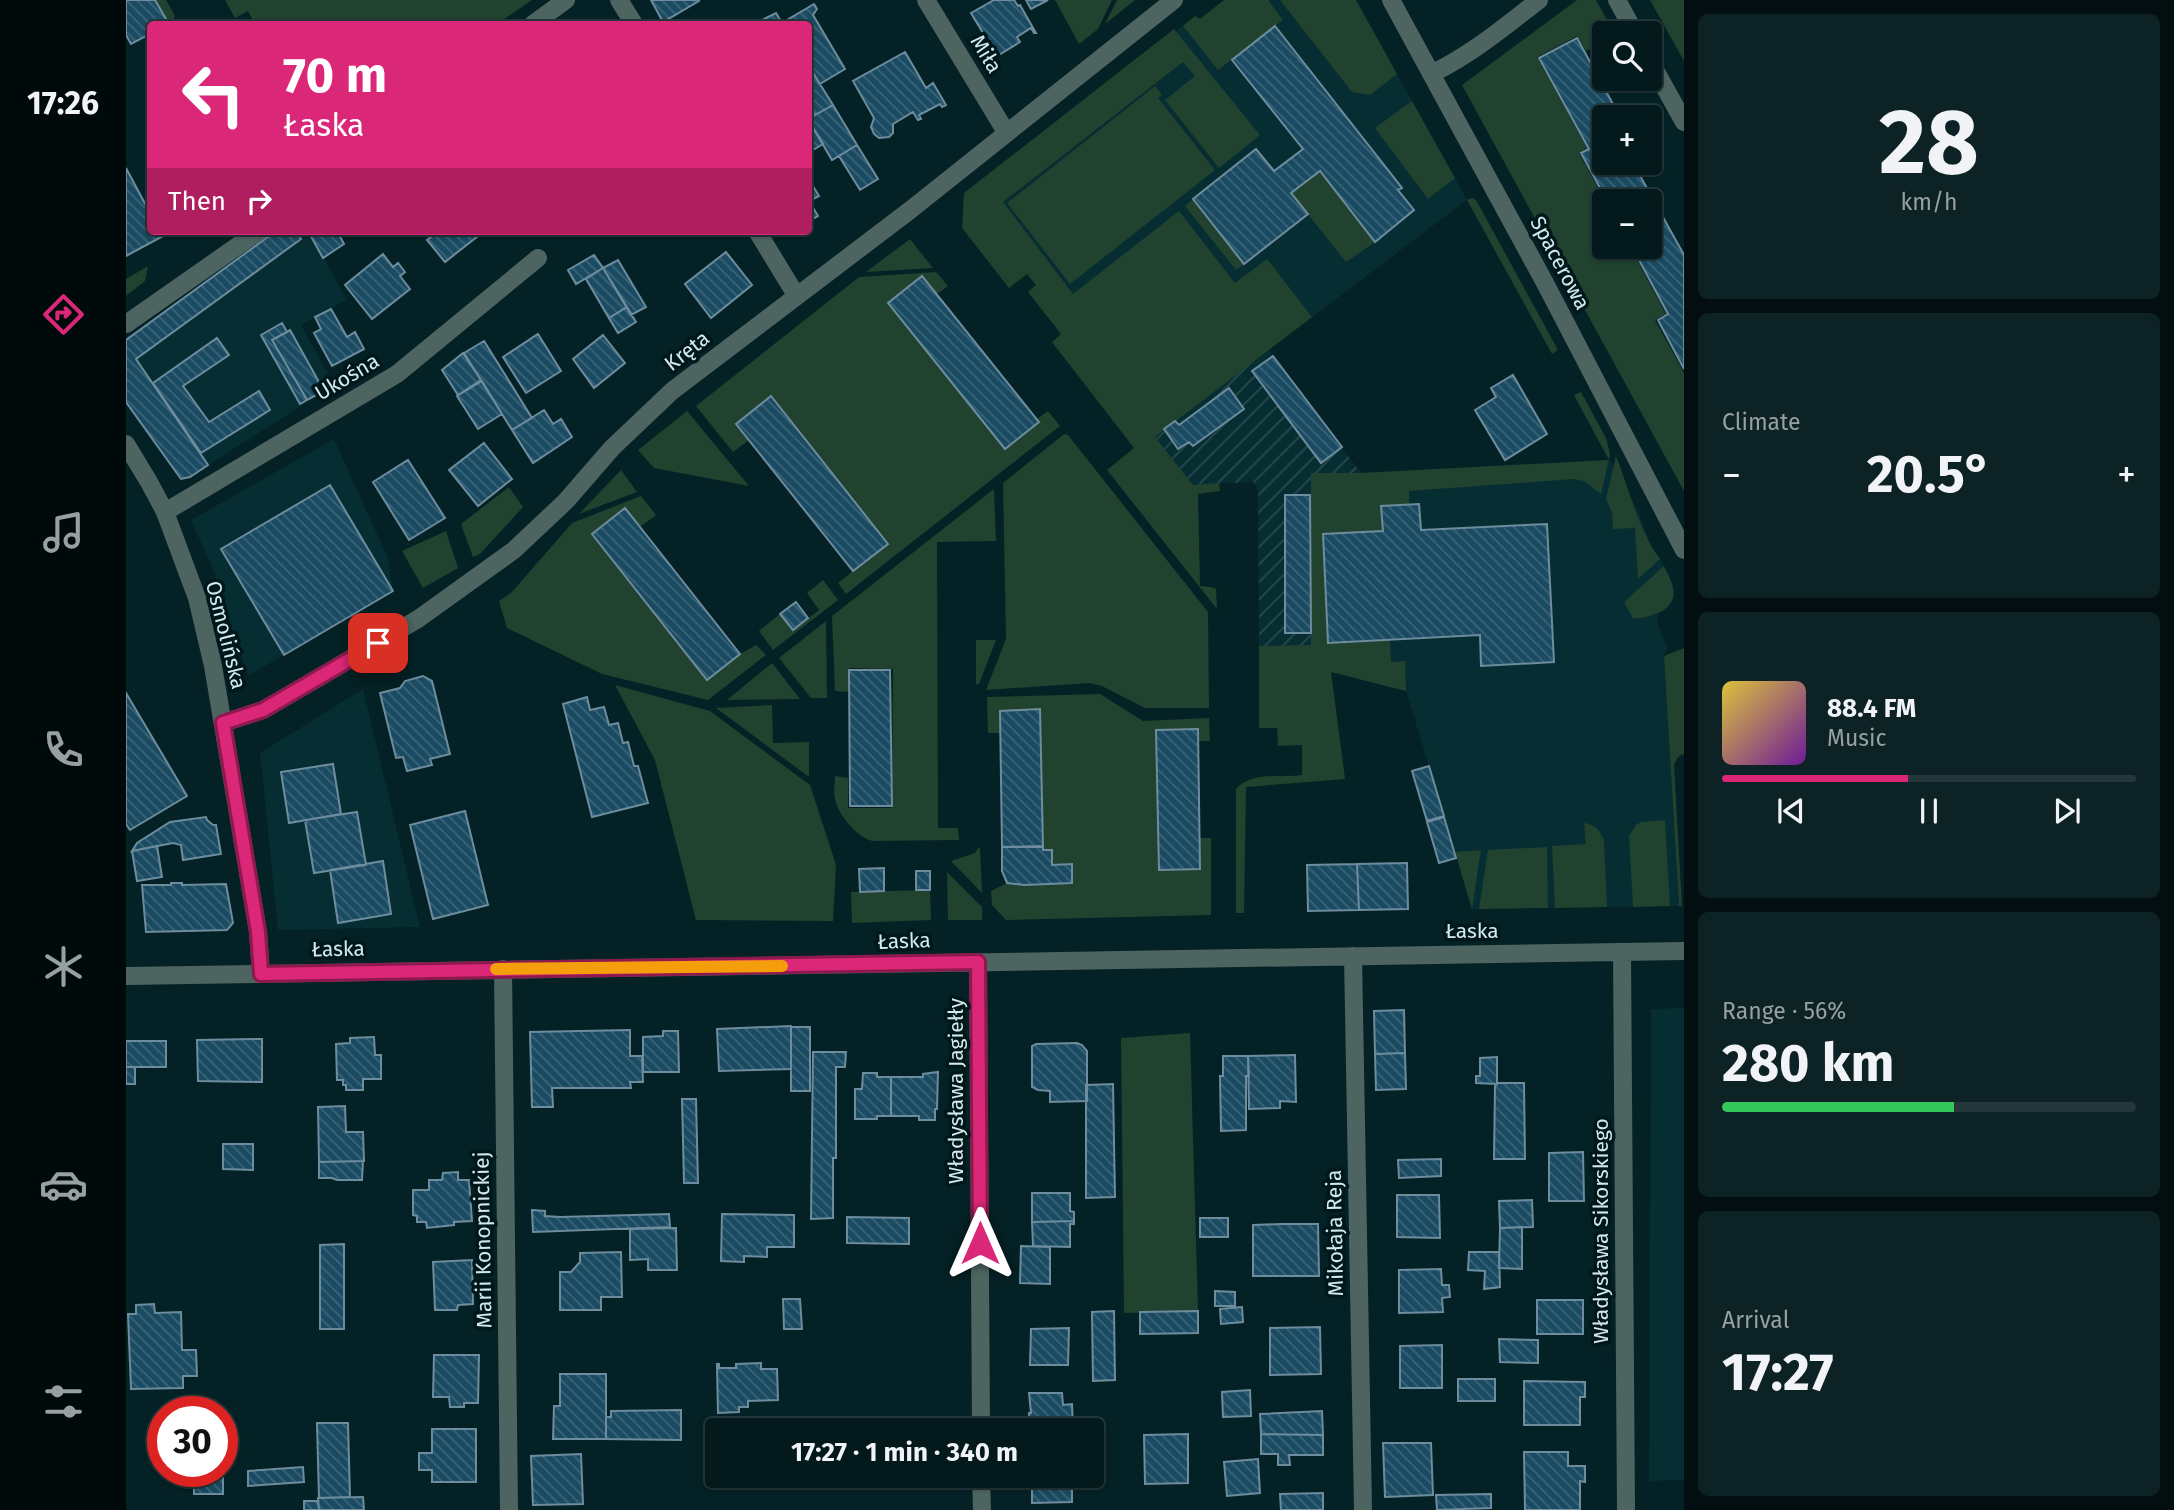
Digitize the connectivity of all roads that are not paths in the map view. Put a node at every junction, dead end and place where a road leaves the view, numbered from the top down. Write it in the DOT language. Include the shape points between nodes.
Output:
graph roads {
  1 [pos="566,0"];
  2 [pos="619,0"];
  3 [pos="926,0"];
  4 [pos="1174,0"];
  5 [pos="1391,0"];
  6 [pos="1539,0"];
  7 [pos="1617,0"];
  8 [pos="537,21"];
  9 [pos="632,21"];
  10 [pos="1628,21"];
  11 [pos="1431,74"];
  12 [pos="1662,83"];
  13 [pos="1684,122"];
  14 [pos="1006,132"];
  15 [pos="253,235"];
  16 [pos="759,235"];
  17 [pos="538,258"];
  18 [pos="796,295"];
  19 [pos="126,324"];
  20 [pos="126,444"];
  21 [pos="164,512"];
  22 [pos="1684,550"];
  23 [pos="223,723"];
  24 [pos="1684,951"];
  25 [pos="1622,952"];
  26 [pos="1353,956"];
  27 [pos="978,962"];
  28 [pos="503,969"];
  29 [pos="261,974"];
  30 [pos="126,976"];
  31 [pos="981,1418"];
  32 [pos="981,1488"];
  33 [pos="509,1510"];
  34 [pos="982,1510"];
  35 [pos="1363,1510"];
  36 [pos="1626,1510"];
  1 -- 8 [label="street"];
  2 -- 9 [label="street"];
  3 -- 14 [label="street, Miła"];
  4 -- 14 [label="street, Kręta"];
  5 -- 11 [label="street, Spacerowa"];
  6 -- 11 [label="street" via="1475,49"];
  7 -- 10 [label="street"];
  11 -- 22 [label="street, Spacerowa"];
  12 -- 13 [label="street"];
  14 -- 18 [label="street, Kręta"];
  15 -- 19 [label="street"];
  16 -- 18 [label="street"];
  17 -- 21 [label="street, Ukośna" via="397,373"];
  18 -- 23 [label="street, Kręta" via="672,391 514,550 418,619 329,672 263,710"];
  20 -- 21 [label="street, Osmolińska"];
  21 -- 23 [label="street, Osmolińska" via="197,598"];
  23 -- 29 [label="street, Osmolińska"];
  24 -- 25 [label="street, Łaska"];
  25 -- 26 [label="street, Łaska"];
  25 -- 36 [label="street, Władysława Sikorskiego"];
  26 -- 27 [label="street, Łaska"];
  26 -- 35 [label="street, Mikołaja Reja"];
  27 -- 28 [label="street, Łaska"];
  27 -- 31 [label="street, Władysława Jagiełły"];
  28 -- 29 [label="street, Łaska"];
  28 -- 33 [label="street, Marii Konopnickiej"];
  29 -- 30 [label="street, Łaska"];
  32 -- 34 [label="street"];
}
